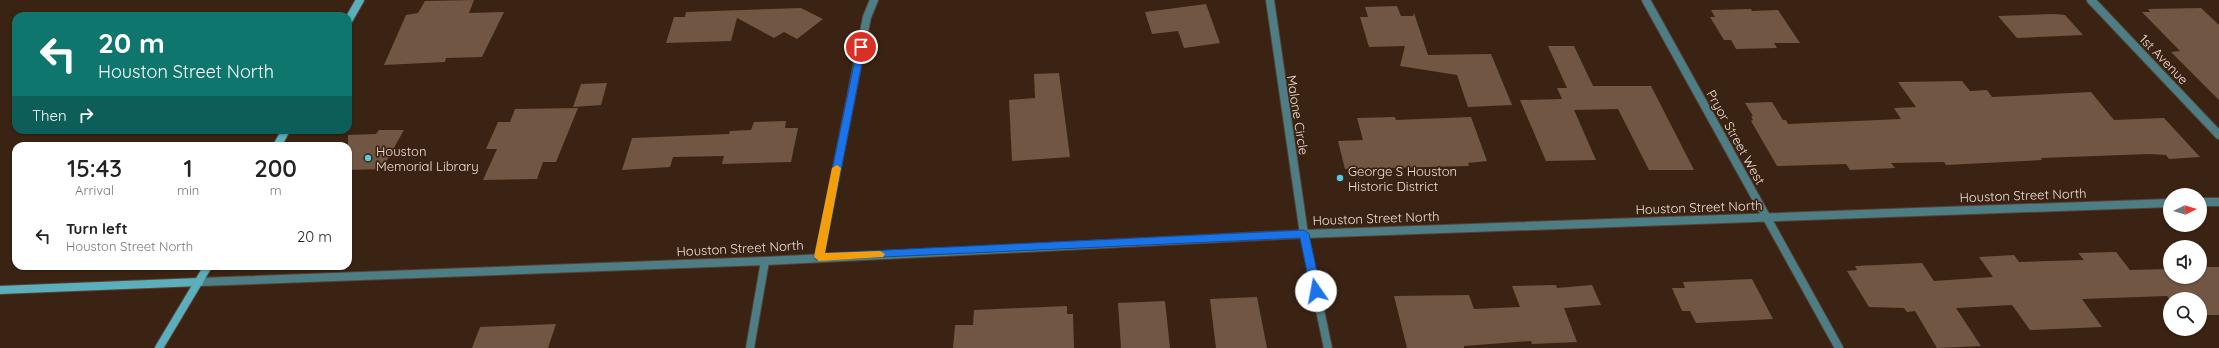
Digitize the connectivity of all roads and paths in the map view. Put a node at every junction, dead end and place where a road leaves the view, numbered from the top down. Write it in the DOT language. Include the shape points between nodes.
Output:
graph roads {
  1 [pos="360,0"];
  2 [pos="874,0"];
  3 [pos="1270,0"];
  4 [pos="1646,0"];
  5 [pos="2091,0"];
  6 [pos="352,14"];
  7 [pos="2219,135"];
  8 [pos="2207,202"];
  9 [pos="2219,202"];
  10 [pos="2163,203"];
  11 [pos="1767,217"];
  12 [pos="1304,234"];
  13 [pos="819,257"];
  14 [pos="765,261"];
  15 [pos="206,270"];
  16 [pos="199,282"];
  17 [pos="0,290"];
  18 [pos="159,348"];
  19 [pos="750,348"];
  20 [pos="1328,348"];
  21 [pos="1839,348"];
  1 -- 6 [label="street"];
  2 -- 13 [label="street" via="867,17"];
  3 -- 12 [label="street, Malone Circle"];
  4 -- 11 [label="street, Pryor Street West"];
  5 -- 7 [label="street, 1st Avenue"];
  8 -- 9 [label="street"];
  10 -- 11 [label="street, Houston Street North"];
  11 -- 12 [label="street, Houston Street North"];
  11 -- 21 [label="street, Pryor Street West"];
  12 -- 13 [label="street, Houston Street North"];
  12 -- 20 [label="street, Malone Circle"];
  13 -- 14 [label="street, Houston Street North"];
  14 -- 16 [label="street, Houston Street North"];
  14 -- 19 [label="street"];
  15 -- 16 [label="street"];
  16 -- 17 [label="street"];
  16 -- 18 [label="street"];
}
